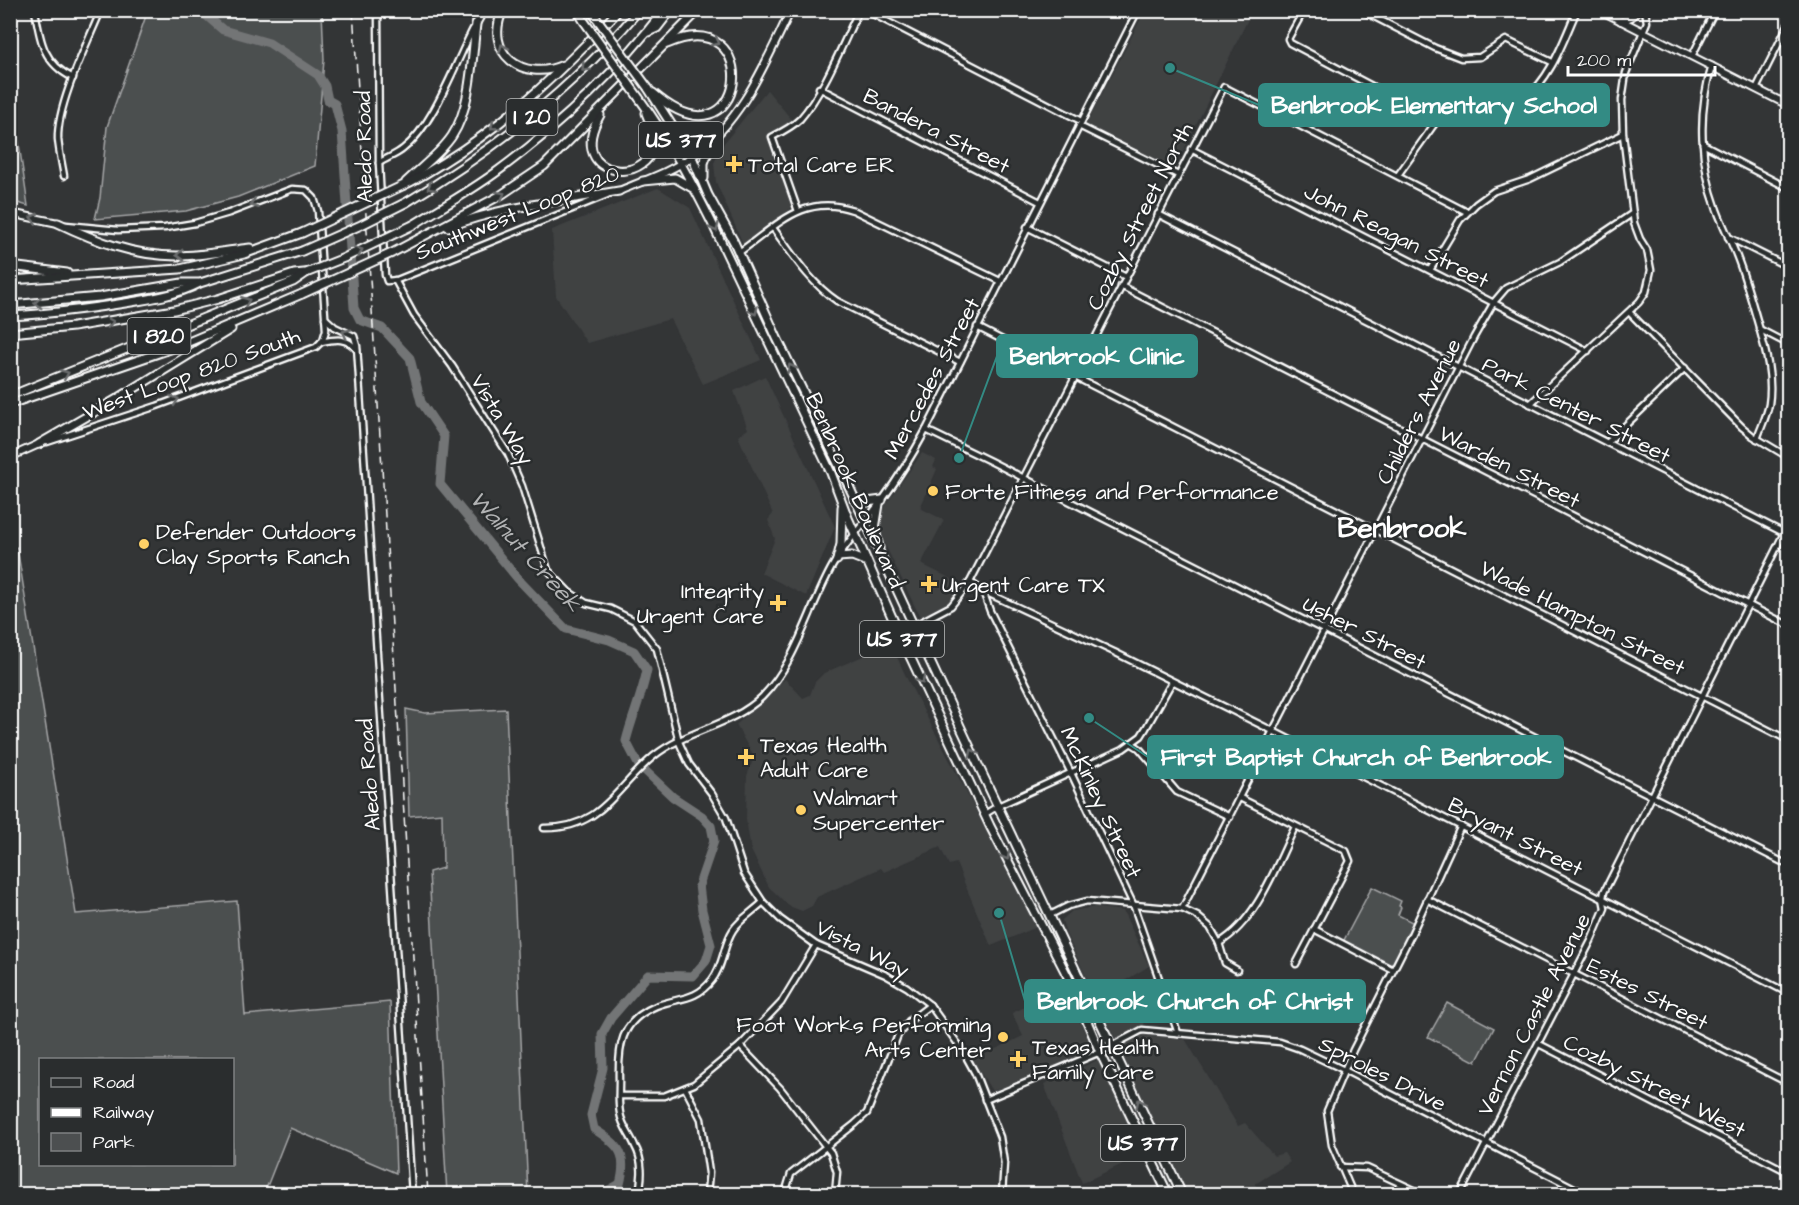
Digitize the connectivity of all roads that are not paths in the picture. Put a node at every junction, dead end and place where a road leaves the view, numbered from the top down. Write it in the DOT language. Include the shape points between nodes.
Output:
graph roads {
  1 [pos="35,10"];
  2 [pos="101,10"];
  3 [pos="378,10"];
  4 [pos="484,10"];
  5 [pos="503,10"];
  6 [pos="619,10"];
  7 [pos="639,10"];
  8 [pos="664,10"];
  9 [pos="671,10"];
  10 [pos="699,10"];
  11 [pos="791,10"];
  12 [pos="859,10"];
  13 [pos="865,10"];
  14 [pos="1138,10"];
  15 [pos="1304,10"];
  16 [pos="1361,10"];
  17 [pos="1577,10"];
  18 [pos="1600,10"];
  19 [pos="1640,10"];
  20 [pos="1645,10"];
  21 [pos="1715,10"];
  22 [pos="592,11"];
  23 [pos="577,12"];
  24 [pos="1621,21"];
  25 [pos="476,24"];
  26 [pos="1788,25"];
  27 [pos="648,32"];
  28 [pos="1643,32"];
  29 [pos="662,47"];
  30 [pos="1692,56"];
  31 [pos="570,61"];
  32 [pos="1552,62"];
  33 [pos="1712,66"];
  34 [pos="73,78"];
  35 [pos="648,88"];
  36 [pos="819,88"];
  37 [pos="1756,89"];
  38 [pos="640,100"];
  39 [pos="1788,105"];
  40 [pos="603,107"];
  41 [pos="1437,119"];
  42 [pos="1080,124"];
  43 [pos="1623,134"];
  44 [pos="712,141"];
  45 [pos="1703,144"];
  46 [pos="1191,149"];
  47 [pos="692,157"];
  48 [pos="378,163"];
  49 [pos="680,163"];
  50 [pos="1178,175"];
  51 [pos="1398,175"];
  52 [pos="64,176"];
  53 [pos="643,181"];
  54 [pos="404,184"];
  55 [pos="1788,188"];
  56 [pos="618,190"];
  57 [pos="696,190"];
  58 [pos="708,195"];
  59 [pos="1040,202"];
  60 [pos="798,211"];
  61 [pos="1467,212"];
  62 [pos="10,213"];
  63 [pos="1158,213"];
  64 [pos="1633,213"];
  65 [pos="58,224"];
  66 [pos="1027,227"];
  67 [pos="773,228"];
  68 [pos="432,233"];
  69 [pos="1728,237"];
  70 [pos="259,248"];
  71 [pos="738,253"];
  72 [pos="10,266"];
  73 [pos="1788,267"];
  74 [pos="1430,270"];
  75 [pos="306,273"];
  76 [pos="82,274"];
  77 [pos="1126,277"];
  78 [pos="10,280"];
  79 [pos="395,280"];
  80 [pos="387,281"];
  81 [pos="1000,281"];
  82 [pos="200,283"];
  83 [pos="1121,286"];
  84 [pos="1494,302"];
  85 [pos="10,305"];
  86 [pos="1629,312"];
  87 [pos="10,316"];
  88 [pos="252,317"];
  89 [pos="326,318"];
  90 [pos="977,327"];
  91 [pos="1759,329"];
  92 [pos="10,333"];
  93 [pos="321,342"];
  94 [pos="780,344"];
  95 [pos="1788,344"];
  96 [pos="772,348"];
  97 [pos="1588,351"];
  98 [pos="358,352"];
  99 [pos="960,362"];
  100 [pos="1459,368"];
  101 [pos="1685,368"];
  102 [pos="1075,378"];
  103 [pos="10,396"];
  104 [pos="10,404"];
  105 [pos="1530,404"];
  106 [pos="926,430"];
  107 [pos="1757,439"];
  108 [pos="1422,440"];
  109 [pos="1607,443"];
  110 [pos="39,444"];
  111 [pos="10,457"];
  112 [pos="1788,457"];
  113 [pos="1024,478"];
  114 [pos="854,499"];
  115 [pos="881,502"];
  116 [pos="843,505"];
  117 [pos="864,523"];
  118 [pos="1788,525"];
  119 [pos="1375,530"];
  120 [pos="855,534"];
  121 [pos="1786,534"];
  122 [pos="880,556"];
  123 [pos="838,558"];
  124 [pos="867,562"];
  125 [pos="970,582"];
  126 [pos="983,591"];
  127 [pos="1748,604"];
  128 [pos="1788,625"];
  129 [pos="913,626"];
  130 [pos="1325,630"];
  131 [pos="1172,682"];
  132 [pos="1703,696"];
  133 [pos="1273,731"];
  134 [pos="1788,740"];
  135 [pos="679,742"];
  136 [pos="1131,743"];
  137 [pos="1071,773"];
  138 [pos="1652,796"];
  139 [pos="1240,798"];
  140 [pos="998,806"];
  141 [pos="985,814"];
  142 [pos="1230,817"];
  143 [pos="1461,826"];
  144 [pos="1295,827"];
  145 [pos="544,828"];
  146 [pos="1788,865"];
  147 [pos="1603,898"];
  148 [pos="1427,899"];
  149 [pos="763,902"];
  150 [pos="1133,904"];
  151 [pos="1182,909"];
  152 [pos="1050,915"];
  153 [pos="1314,929"];
  154 [pos="1219,943"];
  155 [pos="816,945"];
  156 [pos="1296,964"];
  157 [pos="1237,970"];
  158 [pos="1393,970"];
  159 [pos="1575,974"];
  160 [pos="1788,993"];
  161 [pos="930,1005"];
  162 [pos="1178,1033"];
  163 [pos="1539,1044"];
  164 [pos="740,1046"];
  165 [pos="1111,1046"];
  166 [pos="1100,1052"];
  167 [pos="1344,1070"];
  168 [pos="1788,1083"];
  169 [pos="685,1088"];
  170 [pos="619,1095"];
  171 [pos="985,1100"];
  172 [pos="1486,1144"];
  173 [pos="827,1147"];
  174 [pos="1340,1167"];
  175 [pos="1788,1172"];
  176 [pos="786,1190"];
  177 [pos="412,1194"];
  178 [pos="638,1194"];
  179 [pos="706,1194"];
  180 [pos="835,1194"];
  181 [pos="1002,1194"];
  182 [pos="1167,1194"];
  183 [pos="1182,1194"];
  184 [pos="1353,1194"];
  185 [pos="1423,1194"];
  186 [pos="1460,1194"];
  187 [pos="1587,1194"];
  1 -- 34 [label="street" via="39,37 52,64"];
  2 -- 34 [label="street"];
  3 -- 48 [label="street, Aledo Road"];
  4 -- 25 [label="main road"];
  31 -- 5 [label="highway, one-way" via="554,69 537,71 508,60 497,30"];
  6 -- 31 [label="highway"];
  7 -- 82 [label="highway, I 20, one-way, bridge" via="569,84 528,119 482,155 407,202 302,251"];
  8 -- 27 [label="highway, I 20"];
  9 -- 27 [label="highway" via="657,28"];
  10 -- 29 [label="highway"];
  11 -- 44 [label="main road, Southwest Loop 820" via="749,96"];
  12 -- 36 [label="street"];
  13 -- 42 [label="street"];
  14 -- 42 [label="street, Mercedes Street"];
  15 -- 41 [label="street" via="1289,42"];
  16 -- 32 [label="street" via="1461,58 1480,57 1506,40"];
  17 -- 32 [label="street"];
  18 -- 24 [label="main road"];
  19 -- 24 [label="main road"];
  20 -- 28 [label="street" via="1647,22"];
  21 -- 30 [label="street"];
  22 -- 35 [label="highway, Benbrook Boulevard / US 377, bridge"];
  23 -- 38 [label="highway, Benbrook Boulevard / US 377, bridge"];
  24 -- 28 [label="main road"];
  25 -- 48 [label="street" via="418,134 402,150"];
  25 -- 54 [label="highway" via="461,120 444,146"];
  26 -- 37 [label="street"];
  75 -- 27 [label="highway, I 20, one-way, bridge" via="413,225 496,172 549,131"];
  28 -- 30 [label="main road"];
  28 -- 43 [label="street" via="1626,74"];
  29 -- 35 [label="highway, one-way" via="692,35 716,40 725,46 735,68 731,92 723,104 698,115 669,107"];
  29 -- 40 [label="highway"];
  30 -- 33 [label="main road"];
  31 -- 54 [label="highway, one-way" via="469,146"];
  32 -- 41 [label="street" via="1535,89 1520,101 1468,120"];
  33 -- 37 [label="main road"];
  33 -- 45 [label="street" via="1703,102"];
  34 -- 52 [label="street" via="58,138"];
  35 -- 47 [label="highway, Benbrook Boulevard / US 377"];
  36 -- 59 [label="street, Bandera Street"];
  36 -- 60 [label="street" via="800,119 772,137"];
  37 -- 39 [label="main road"];
  38 -- 40 [label="highway" via="654,137 651,150 644,163 623,172 603,165 591,149 591,131"];
  38 -- 49 [label="highway, Benbrook Boulevard / US 377"];
  68 -- 40 [label="highway, one-way" via="544,166"];
  41 -- 51 [label="street"];
  42 -- 50 [label="street"];
  42 -- 59 [label="street, Mercedes Street"];
  43 -- 61 [label="street" via="1530,179 1494,191"];
  43 -- 64 [label="street"];
  44 -- 47 [label="main road, Southwest Loop 820"];
  44 -- 58 [label="highway" via="703,173"];
  45 -- 55 [label="street"];
  45 -- 69 [label="street" via="1708,181"];
  46 -- 50 [label="street, Cozby Street North"];
  46 -- 51 [label="street, Cozby Street North" via="1224,87"];
  46 -- 74 [label="street, John Reagan Street"];
  47 -- 49 [label="main road, Southwest Loop 820"];
  47 -- 58 [label="highway, Benbrook Boulevard / US 377"];
  48 -- 80 [label="street, Aledo Road"];
  49 -- 53 [label="main road, Southwest Loop 820"];
  49 -- 57 [label="highway, Benbrook Boulevard / US 377"];
  50 -- 63 [label="street, Cozby Street North"];
  51 -- 61 [label="street"];
  53 -- 56 [label="main road, Southwest Loop 820"];
  53 -- 57 [label="highway" via="675,178"];
  54 -- 70 [label="highway, bridge" via="302,233"];
  56 -- 68 [label="highway" via="478,216"];
  56 -- 79 [label="street, Southwest Loop 820"];
  57 -- 96 [label="highway, Benbrook Boulevard / US 377, one-way"];
  58 -- 71 [label="highway, Benbrook Boulevard / US 377"];
  59 -- 66 [label="street, Mercedes Street"];
  60 -- 67 [label="street"];
  60 -- 81 [label="street" via="825,204 854,210"];
  61 -- 74 [label="street"];
  65 -- 62 [label="main road, West Loop 820 South, one-way"];
  63 -- 77 [label="street, Cozby Street North"];
  63 -- 100 [label="street, Park Center Street"];
  64 -- 84 [label="street, Childers Avenue" via="1560,262 1513,283"];
  64 -- 86 [label="street" via="1651,270 1646,292"];
  70 -- 65 [label="highway, one-way" via="180,256 152,254 112,246"];
  89 -- 65 [label="street, West Loop 820 South, one-way" via="318,212 314,198 306,190 292,189 220,216 165,228 102,230"];
  66 -- 77 [label="street"];
  66 -- 81 [label="street, Mercedes Street"];
  67 -- 71 [label="street"];
  67 -- 99 [label="street" via="825,293"];
  68 -- 88 [label="highway, bridge"];
  69 -- 73 [label="street"];
  69 -- 91 [label="street"];
  70 -- 76 [label="highway" via="224,260 180,268"];
  71 -- 94 [label="highway, Benbrook Boulevard / US 377"];
  72 -- 76 [label="highway"];
  74 -- 84 [label="street, John Reagan Street"];
  92 -- 75 [label="highway, I 20, one-way" via="123,320"];
  103 -- 75 [label="highway, I 820, one-way" via="293,282"];
  76 -- 78 [label="highway"];
  77 -- 83 [label="street, Cozby Street North"];
  79 -- 80 [label="street, Southwest Loop 820"];
  79 -- 135 [label="street, Vista Way" via="414,315 508,454 548,570 586,603 635,621 657,649"];
  81 -- 90 [label="street, Mercedes Street"];
  82 -- 85 [label="highway, I 820, one-way"];
  82 -- 87 [label="highway, I 20" via="185,291 140,300"];
  83 -- 102 [label="street, Cozby Street North"];
  83 -- 108 [label="street, Warden Street"];
  84 -- 97 [label="street, John Reagan Street"];
  84 -- 100 [label="street, Childers Avenue"];
  86 -- 97 [label="street"];
  86 -- 101 [label="street"];
  88 -- 104 [label="highway"];
  88 -- 110 [label="highway"];
  89 -- 93 [label="street, West Loop 820 South"];
  98 -- 89 [label="street, one-way" via="354,336"];
  90 -- 99 [label="street, Mercedes Street"];
  90 -- 102 [label="street, Wade Hampton Street"];
  91 -- 95 [label="street"];
  91 -- 107 [label="street" via="1770,387"];
  93 -- 98 [label="street" via="345,340"];
  110 -- 93 [label="street, West Loop 820 South, one-way" via="157,406"];
  94 -- 96 [label="highway"];
  114 -- 94 [label="highway, Benbrook Boulevard / US 377, one-way"];
  96 -- 116 [label="highway, Benbrook Boulevard / US 377"];
  97 -- 105 [label="street"];
  98 -- 177 [label="street, Aledo Road"];
  99 -- 106 [label="street, Mercedes Street"];
  100 -- 105 [label="street, Park Center Street"];
  100 -- 108 [label="street, Childers Avenue"];
  101 -- 107 [label="street"];
  101 -- 109 [label="street"];
  102 -- 113 [label="street, Cozby Street North"];
  102 -- 119 [label="street, Wade Hampton Street"];
  105 -- 109 [label="street, Park Center Street"];
  106 -- 113 [label="street, Usher Street"];
  106 -- 115 [label="street, Mercedes Street"];
  107 -- 112 [label="street"];
  108 -- 119 [label="street, Childers Avenue"];
  108 -- 127 [label="street, Warden Street"];
  109 -- 121 [label="street, Park Center Street"];
  110 -- 111 [label="main road, West Loop 820 South"];
  113 -- 125 [label="street, Cozby Street North"];
  113 -- 130 [label="street, Usher Street"];
  114 -- 115 [label="highway"];
  114 -- 117 [label="highway, Benbrook Boulevard / US 377"];
  115 -- 117 [label="street, Mercedes Street"];
  115 -- 122 [label="highway" via="875,529"];
  116 -- 120 [label="highway, Benbrook Boulevard / US 377"];
  116 -- 123 [label="highway"];
  117 -- 120 [label="street, Mercedes Street"];
  117 -- 122 [label="highway, Benbrook Boulevard / US 377"];
  118 -- 121 [label="street, Vernon Castle Avenue"];
  119 -- 130 [label="street, Childers Avenue"];
  119 -- 132 [label="street, Wade Hampton Street"];
  120 -- 123 [label="street, Mercedes Street"];
  120 -- 124 [label="highway, Benbrook Boulevard / US 377"];
  121 -- 127 [label="street, Vernon Castle Avenue"];
  122 -- 129 [label="highway, Benbrook Boulevard / US 377"];
  123 -- 124 [label="highway" via="852,555"];
  123 -- 135 [label="street, Mercedes Street" via="792,654 762,697 747,709"];
  124 -- 141 [label="highway, Benbrook Boulevard / US 377, one-way"];
  125 -- 126 [label="street, Bryant Street"];
  125 -- 129 [label="street, Cozby Street North" via="951,606"];
  126 -- 131 [label="street, Bryant Street"];
  126 -- 137 [label="street, McKinley Street"];
  127 -- 128 [label="street, Warden Street"];
  127 -- 132 [label="street, Vernon Castle Avenue"];
  140 -- 129 [label="highway, Benbrook Boulevard / US 377, one-way"];
  130 -- 133 [label="street, Childers Avenue"];
  130 -- 138 [label="street, Usher Street"];
  131 -- 133 [label="street, Bryant Street"];
  131 -- 136 [label="street" via="1141,736"];
  132 -- 134 [label="street, Wade Hampton Street"];
  132 -- 138 [label="street, Vernon Castle Avenue"];
  133 -- 139 [label="street, Childers Avenue"];
  133 -- 143 [label="street, Bryant Street"];
  135 -- 145 [label="street" via="659,752 604,806 578,824"];
  135 -- 149 [label="street, Vista Way" via="689,764 726,818 744,873"];
  136 -- 137 [label="street"];
  136 -- 142 [label="street" via="1177,792"];
  137 -- 140 [label="street"];
  137 -- 150 [label="street, McKinley Street"];
  138 -- 146 [label="street, Usher Street"];
  138 -- 147 [label="street, Vernon Castle Avenue"];
  139 -- 142 [label="street, Childers Avenue"];
  139 -- 144 [label="street"];
  140 -- 141 [label="street"];
  140 -- 152 [label="highway, Benbrook Boulevard / US 377"];
  141 -- 166 [label="highway, Benbrook Boulevard / US 377, one-way" via="1070,981"];
  142 -- 151 [label="street, Childers Avenue"];
  143 -- 147 [label="street, Bryant Street"];
  143 -- 148 [label="street"];
  144 -- 153 [label="street" via="1346,851 1350,861"];
  144 -- 154 [label="street" via="1248,918"];
  147 -- 159 [label="street, Vernon Castle Avenue" via="1605,908"];
  147 -- 160 [label="street, Bryant Street"];
  148 -- 158 [label="street"];
  148 -- 159 [label="street, Estes Street"];
  149 -- 155 [label="street, Vista Way"];
  149 -- 170 [label="street" via="734,929 719,968 701,992 688,999 657,1005 633,1021 618,1052"];
  150 -- 151 [label="street"];
  150 -- 152 [label="street" via="1087,901"];
  150 -- 162 [label="street, McKinley Street"];
  151 -- 154 [label="street" via="1197,915"];
  152 -- 165 [label="highway, Benbrook Boulevard / US 377"];
  153 -- 156 [label="street"];
  153 -- 158 [label="street"];
  154 -- 157 [label="street" via="1225,963"];
  155 -- 161 [label="street, Vista Way" via="886,975"];
  155 -- 164 [label="street" via="781,1004"];
  158 -- 167 [label="street"];
  159 -- 163 [label="street, Vernon Castle Avenue"];
  159 -- 168 [label="street, Estes Street"];
  161 -- 171 [label="street, Vista Way" via="963,1051"];
  161 -- 173 [label="street" via="898,1035 867,1113"];
  162 -- 165 [label="street, Sproles Drive" via="1142,1030"];
  162 -- 167 [label="street, Sproles Drive" via="1280,1042"];
  163 -- 172 [label="street, Vernon Castle Avenue"];
  163 -- 175 [label="street, Cozby Street West"];
  164 -- 169 [label="street"];
  164 -- 173 [label="street"];
  165 -- 166 [label="street, Sproles Drive"];
  183 -- 165 [label="highway, Benbrook Boulevard / US 377, one-way"];
  166 -- 171 [label="street, Sproles Drive"];
  166 -- 182 [label="highway, Benbrook Boulevard / US 377"];
  167 -- 172 [label="street, Sproles Drive"];
  167 -- 174 [label="street" via="1328,1111 1332,1146"];
  169 -- 170 [label="street" via="664,1096"];
  169 -- 179 [label="street" via="701,1119 709,1173"];
  170 -- 178 [label="street" via="624,1126 640,1159"];
  171 -- 181 [label="street, Vista Way" via="1003,1151"];
  172 -- 186 [label="street, Vernon Castle Avenue"];
  172 -- 187 [label="street, Sproles Drive"];
  173 -- 176 [label="street" via="791,1174"];
  173 -- 180 [label="street" via="837,1172"];
  174 -- 184 [label="street"];
  174 -- 185 [label="street" via="1367,1168"];
}
